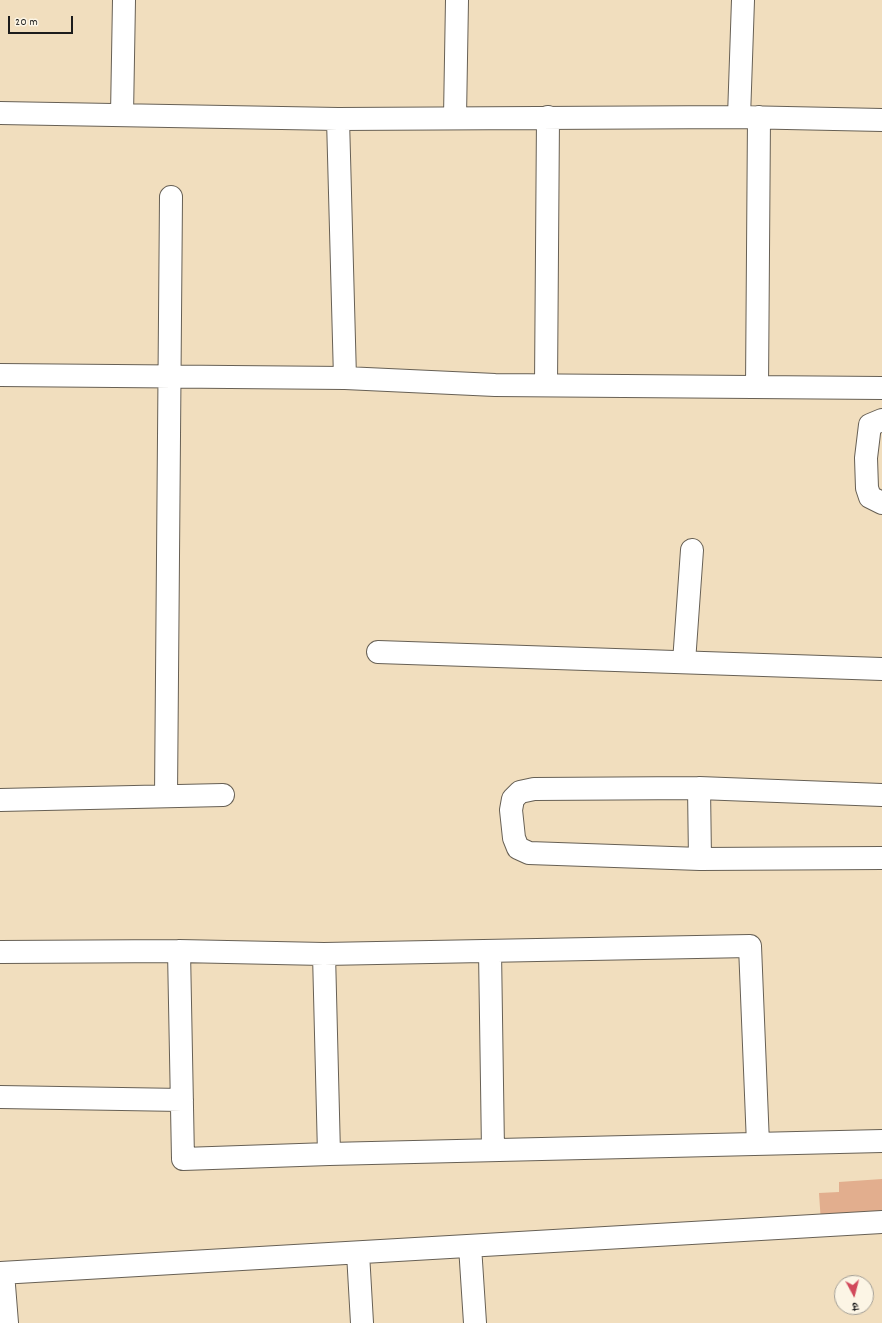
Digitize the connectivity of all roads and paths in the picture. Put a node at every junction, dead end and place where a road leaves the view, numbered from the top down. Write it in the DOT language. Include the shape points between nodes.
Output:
graph roads {
  1 [pos="124,0"];
  2 [pos="457,0"];
  3 [pos="743,0"];
  4 [pos="0,113"];
  5 [pos="122,115"];
  6 [pos="455,117"];
  7 [pos="548,117"];
  8 [pos="749,117"];
  9 [pos="338,119"];
  10 [pos="882,120"];
  11 [pos="171,197"];
  12 [pos="0,374"];
  13 [pos="168,376"];
  14 [pos="345,378"];
  15 [pos="546,385"];
  16 [pos="757,387"];
  17 [pos="882,388"];
  18 [pos="882,420"];
  19 [pos="882,503"];
  20 [pos="692,550"];
  21 [pos="378,652"];
  22 [pos="684,662"];
  23 [pos="882,669"];
  24 [pos="699,788"];
  25 [pos="223,795"];
  26 [pos="166,796"];
  27 [pos="882,796"];
  28 [pos="0,800"];
  29 [pos="882,858"];
  30 [pos="700,859"];
  31 [pos="179,951"];
  32 [pos="490,951"];
  33 [pos="0,952"];
  34 [pos="324,954"];
  35 [pos="0,1097"];
  36 [pos="182,1100"];
  37 [pos="882,1141"];
  38 [pos="758,1144"];
  39 [pos="493,1150"];
  40 [pos="329,1154"];
  41 [pos="882,1222"];
  42 [pos="470,1246"];
  43 [pos="358,1252"];
  44 [pos="1,1273"];
  45 [pos="7,1323"];
  46 [pos="362,1323"];
  47 [pos="475,1323"];
  1 -- 5 [label="street"];
  2 -- 6 [label="street"];
  3 -- 8 [label="street"];
  4 -- 5 [label="street"];
  5 -- 9 [label="street"];
  6 -- 7 [label="street"];
  6 -- 9 [label="street"];
  7 -- 8 [label="street"];
  7 -- 15 [label="street"];
  8 -- 10 [label="street"];
  8 -- 16 [label="street"];
  9 -- 14 [label="street"];
  11 -- 13 [label="street"];
  12 -- 13 [label="street"];
  13 -- 14 [label="street"];
  13 -- 26 [label="street"];
  14 -- 15 [label="street"];
  15 -- 16 [label="street"];
  16 -- 17 [label="street"];
  18 -- 19 [label="street" via="870,425 866,458 867,488 870,497"];
  20 -- 22 [label="street"];
  21 -- 22 [label="street"];
  22 -- 23 [label="street"];
  24 -- 27 [label="street"];
  24 -- 30 [label="street"];
  24 -- 30 [label="street" via="534,789 520,792 513,799 511,810 514,838 518,848 529,853"];
  25 -- 26 [label="street"];
  26 -- 28 [label="street"];
  29 -- 30 [label="street"];
  31 -- 33 [label="street"];
  31 -- 34 [label="street"];
  31 -- 36 [label="street"];
  32 -- 34 [label="street"];
  32 -- 38 [label="street" via="750,946"];
  32 -- 39 [label="street"];
  34 -- 40 [label="street"];
  35 -- 36 [label="street"];
  36 -- 40 [label="street" via="183,1159"];
  37 -- 38 [label="street"];
  38 -- 39 [label="street"];
  39 -- 40 [label="street"];
  41 -- 42 [label="street"];
  42 -- 43 [label="street"];
  42 -- 47 [label="street"];
  43 -- 44 [label="street"];
  43 -- 46 [label="street"];
  44 -- 45 [label="street"];
}
